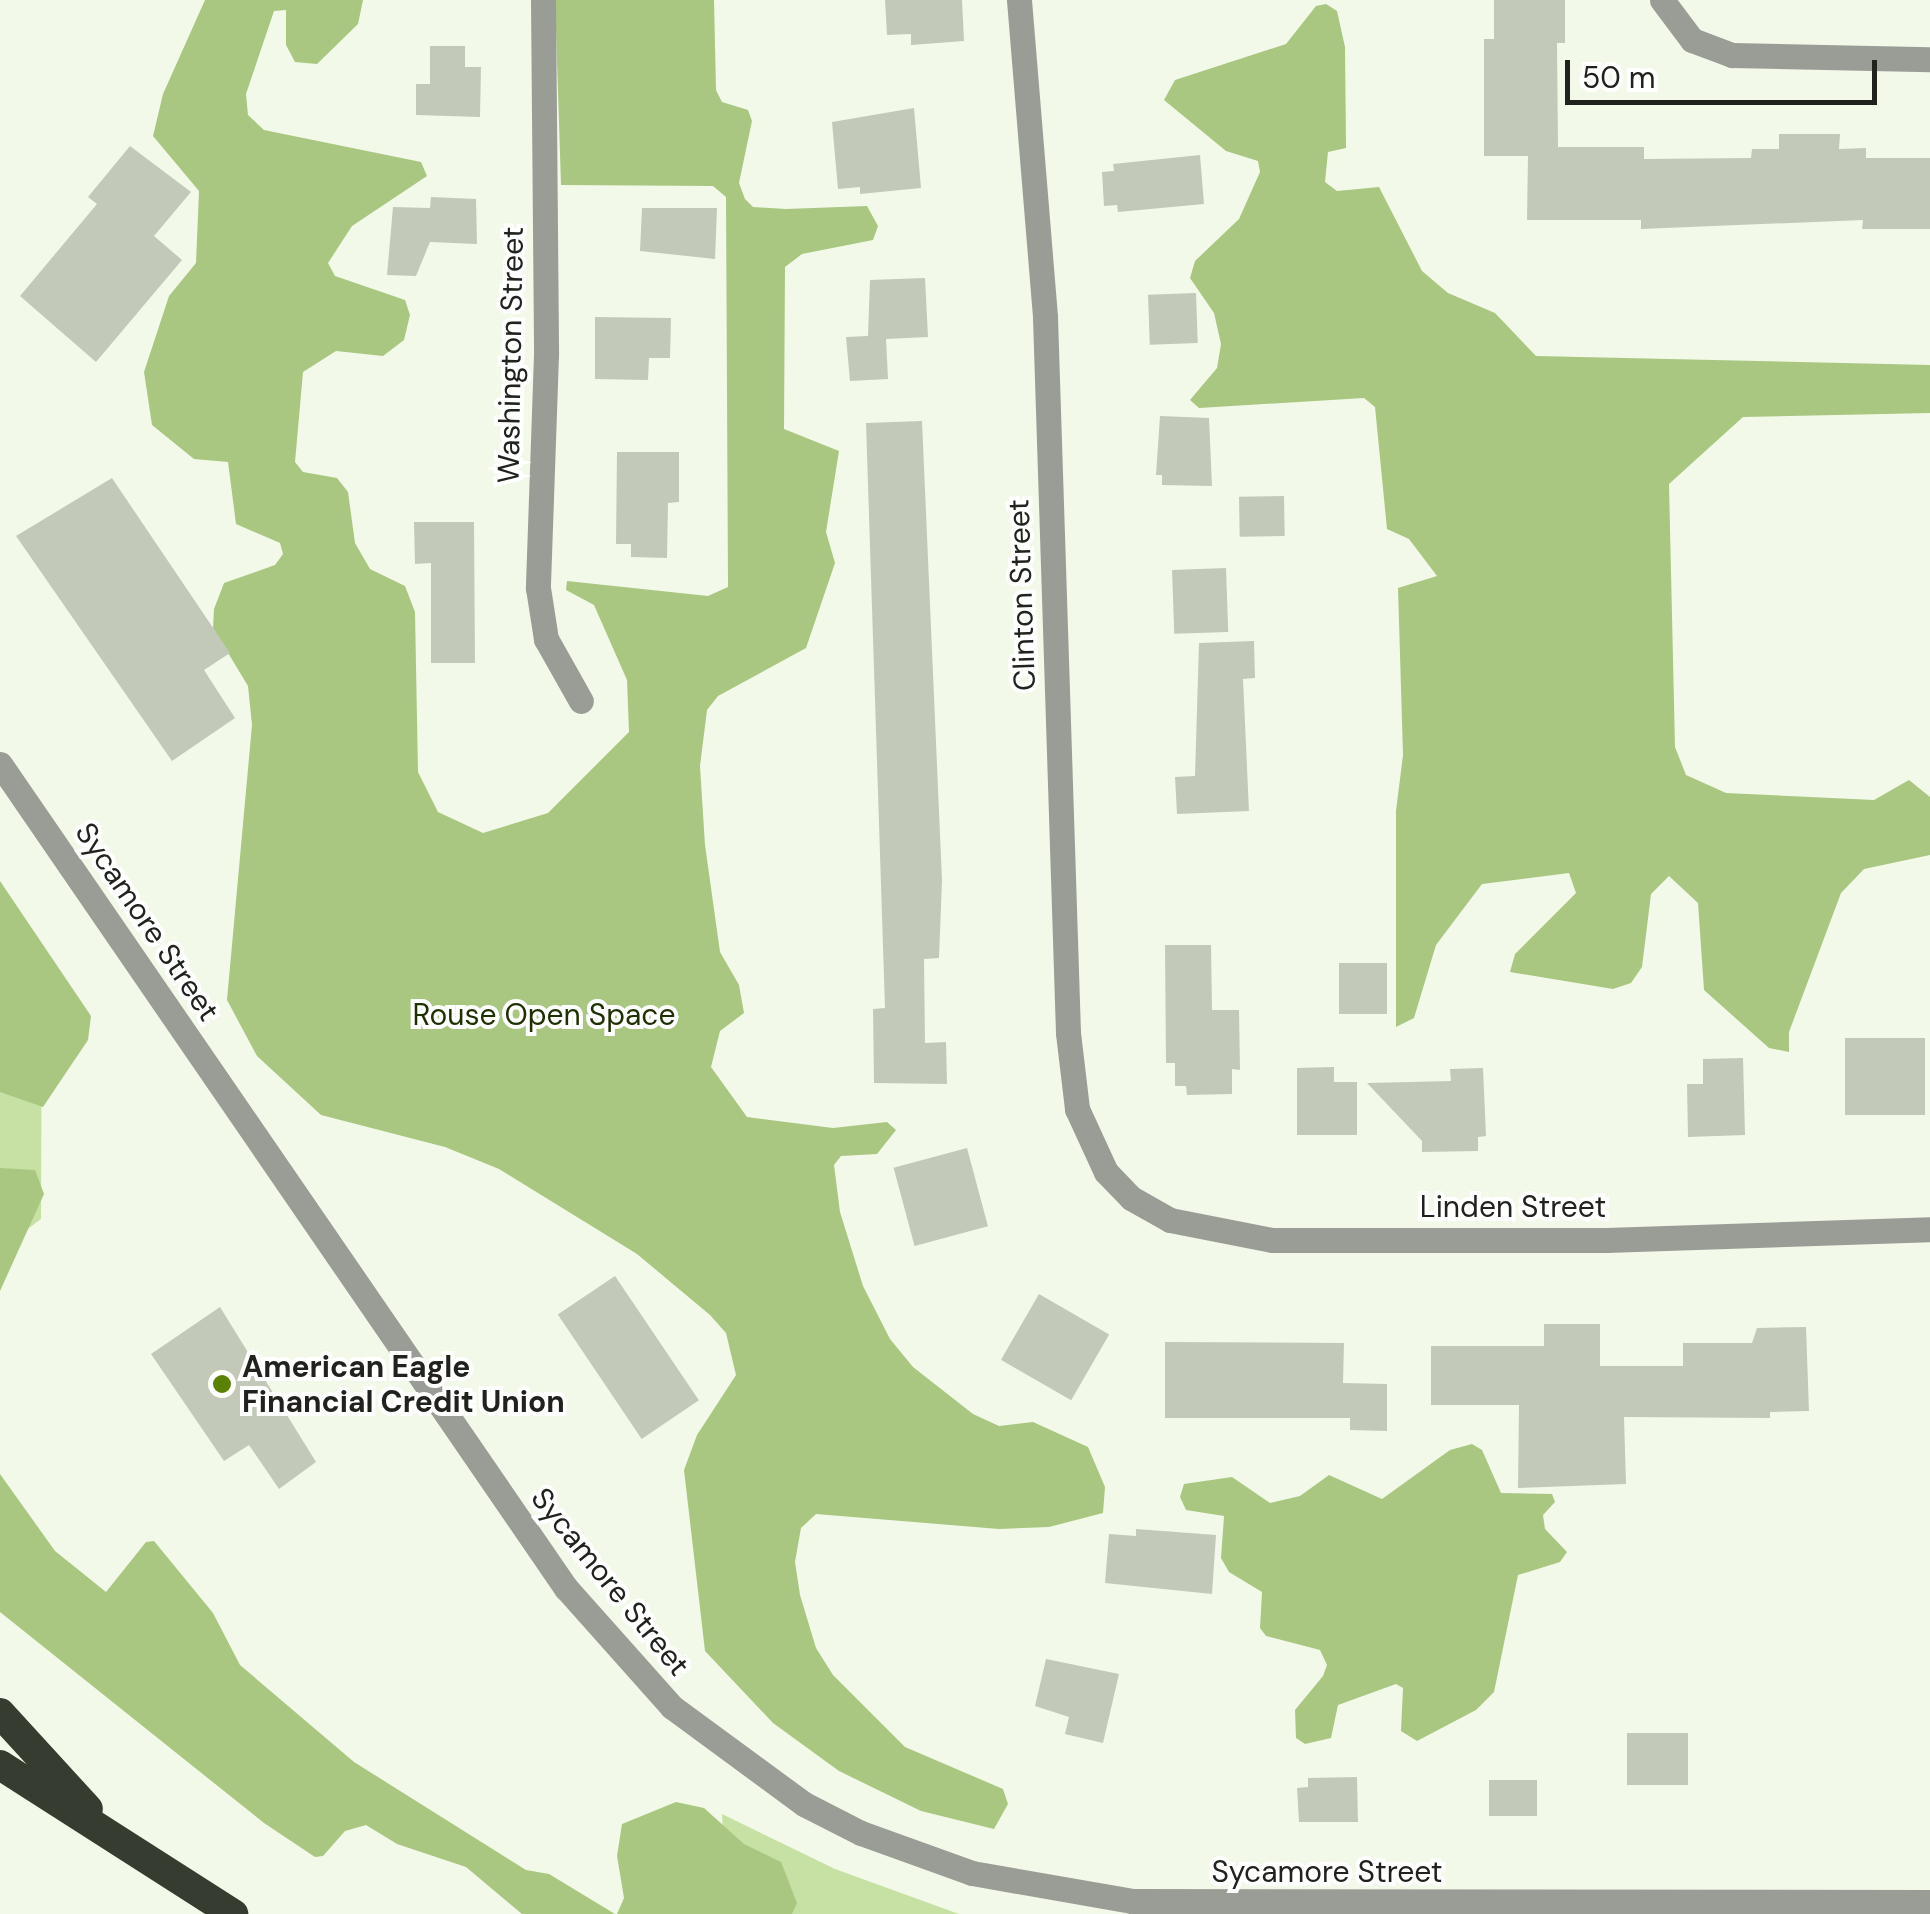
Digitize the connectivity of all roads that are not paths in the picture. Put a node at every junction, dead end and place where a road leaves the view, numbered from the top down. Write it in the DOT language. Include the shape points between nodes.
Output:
graph roads {
  1 [pos="543,0"];
  2 [pos="1020,0"];
  3 [pos="1662,0"];
  4 [pos="1930,59"];
  5 [pos="581,701"];
  6 [pos="0,764"];
  7 [pos="1111,1180"];
  8 [pos="1930,1229"];
  9 [pos="0,1713"];
  10 [pos="0,1764"];
  11 [pos="114,1838"];
  12 [pos="1930,1902"];
  13 [pos="234,1914"];
  1 -- 5 [label="street, Washington Street" via="546,355 538,588 546,639"];
  2 -- 7 [label="street, Clinton Street" via="1046,317 1068,1034 1081,1122"];
  3 -- 4 [label="street" via="1692,40 1732,55"];
  6 -- 12 [label="street, Sycamore Street" via="566,1588 655,1692 790,1796 847,1827 951,1866 1046,1890 1132,1901"];
  7 -- 8 [label="street, Linden Street" via="1149,1210 1181,1224 1272,1240 1606,1240"];
  9 -- 11 [label="highway"];
  10 -- 11 [label="highway"];
  11 -- 13 [label="highway"];
}
